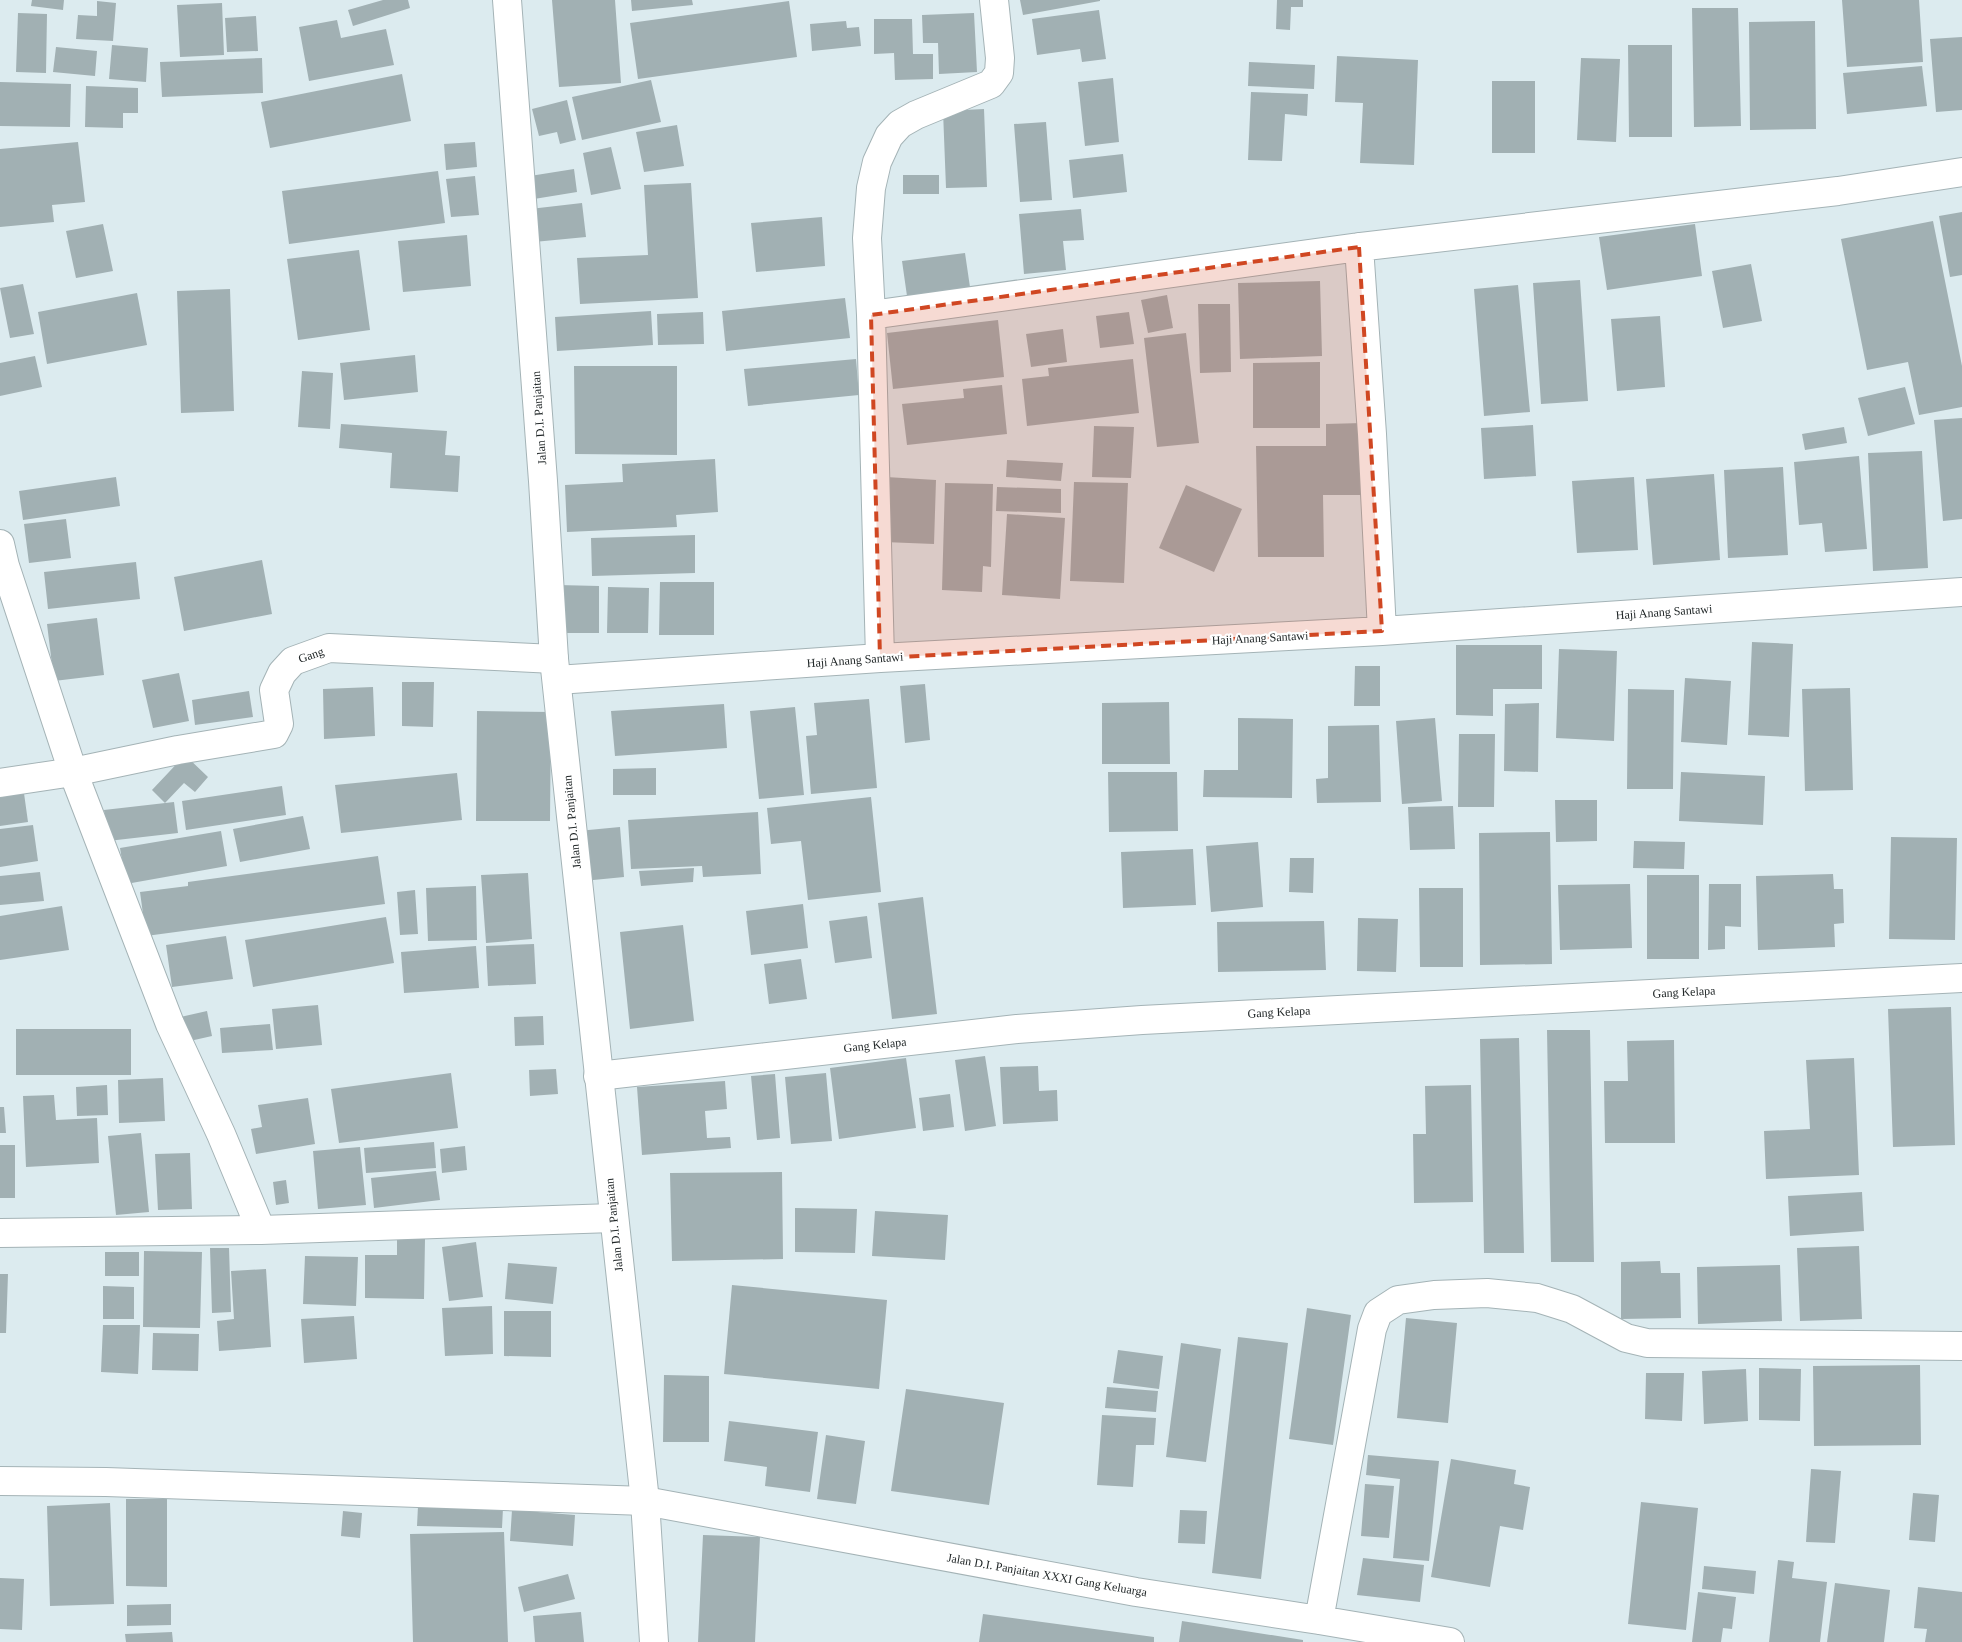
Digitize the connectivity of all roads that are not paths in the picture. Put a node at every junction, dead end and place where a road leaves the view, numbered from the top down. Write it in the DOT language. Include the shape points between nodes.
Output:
graph roads {
  1 [pos="507,0"];
  2 [pos="994,0"];
  3 [pos="1962,172"];
  4 [pos="1359,247"];
  5 [pos="871,315"];
  6 [pos="0,544"];
  7 [pos="1962,592"];
  8 [pos="1382,631"];
  9 [pos="880,658"];
  10 [pos="556,669"];
  11 [pos="73,772"];
  12 [pos="0,783"];
  13 [pos="1962,978"];
  14 [pos="598,1076"];
  15 [pos="613,1218"];
  16 [pos="261,1230"];
  17 [pos="0,1233"];
  18 [pos="1962,1346"];
  19 [pos="0,1481"];
  20 [pos="645,1501"];
  21 [pos="1319,1620"];
  22 [pos="654,1642"];
  23 [pos="1450,1642"];
  1 -- 10 [label="street, Jalan D.I. Panjaitan"];
  2 -- 5 [label="street" via="999,73 991,84 900,124 889,136 877,162 870,188 867,238"];
  3 -- 4 [label="street" via="1838,191"];
  4 -- 5 [label="street"];
  4 -- 8 [label="street"];
  5 -- 9 [label="street"];
  6 -- 11 [label="street"];
  7 -- 8 [label="street, Haji Anang Santawi"];
  8 -- 9 [label="street, Haji Anang Santawi"];
  9 -- 10 [label="street, Haji Anang Santawi"];
  10 -- 11 [label="street, Gang" via="329,648 293,661 282,673 274,690 279,724 274,734"];
  10 -- 14 [label="street, Jalan D.I. Panjaitan"];
  11 -- 12 [label="street"];
  11 -- 16 [label="street" via="170,1024"];
  13 -- 14 [label="street, Gang Kelapa" via="1123,1021 1017,1029"];
  14 -- 15 [label="street, Jalan D.I. Panjaitan"];
  15 -- 16 [label="street"];
  15 -- 20 [label="street, Jalan D.I. Panjaitan"];
  16 -- 17 [label="street"];
  18 -- 21 [label="street" via="1647,1343 1626,1338 1572,1309 1537,1298 1487,1293 1398,1300 1378,1313 1372,1329"];
  19 -- 20 [label="street, Jalan D.I. Panjaitan XXXI Gang Keluarga"];
  20 -- 21 [label="street, Jalan D.I. Panjaitan XXXI Gang Keluarga" via="1136,1592"];
  20 -- 22 [label="street, Jalan D.I. Panjaitan"];
  21 -- 23 [label="street, Jalan D.I. Panjaitan XXXI Gang Keluarga"];
}
